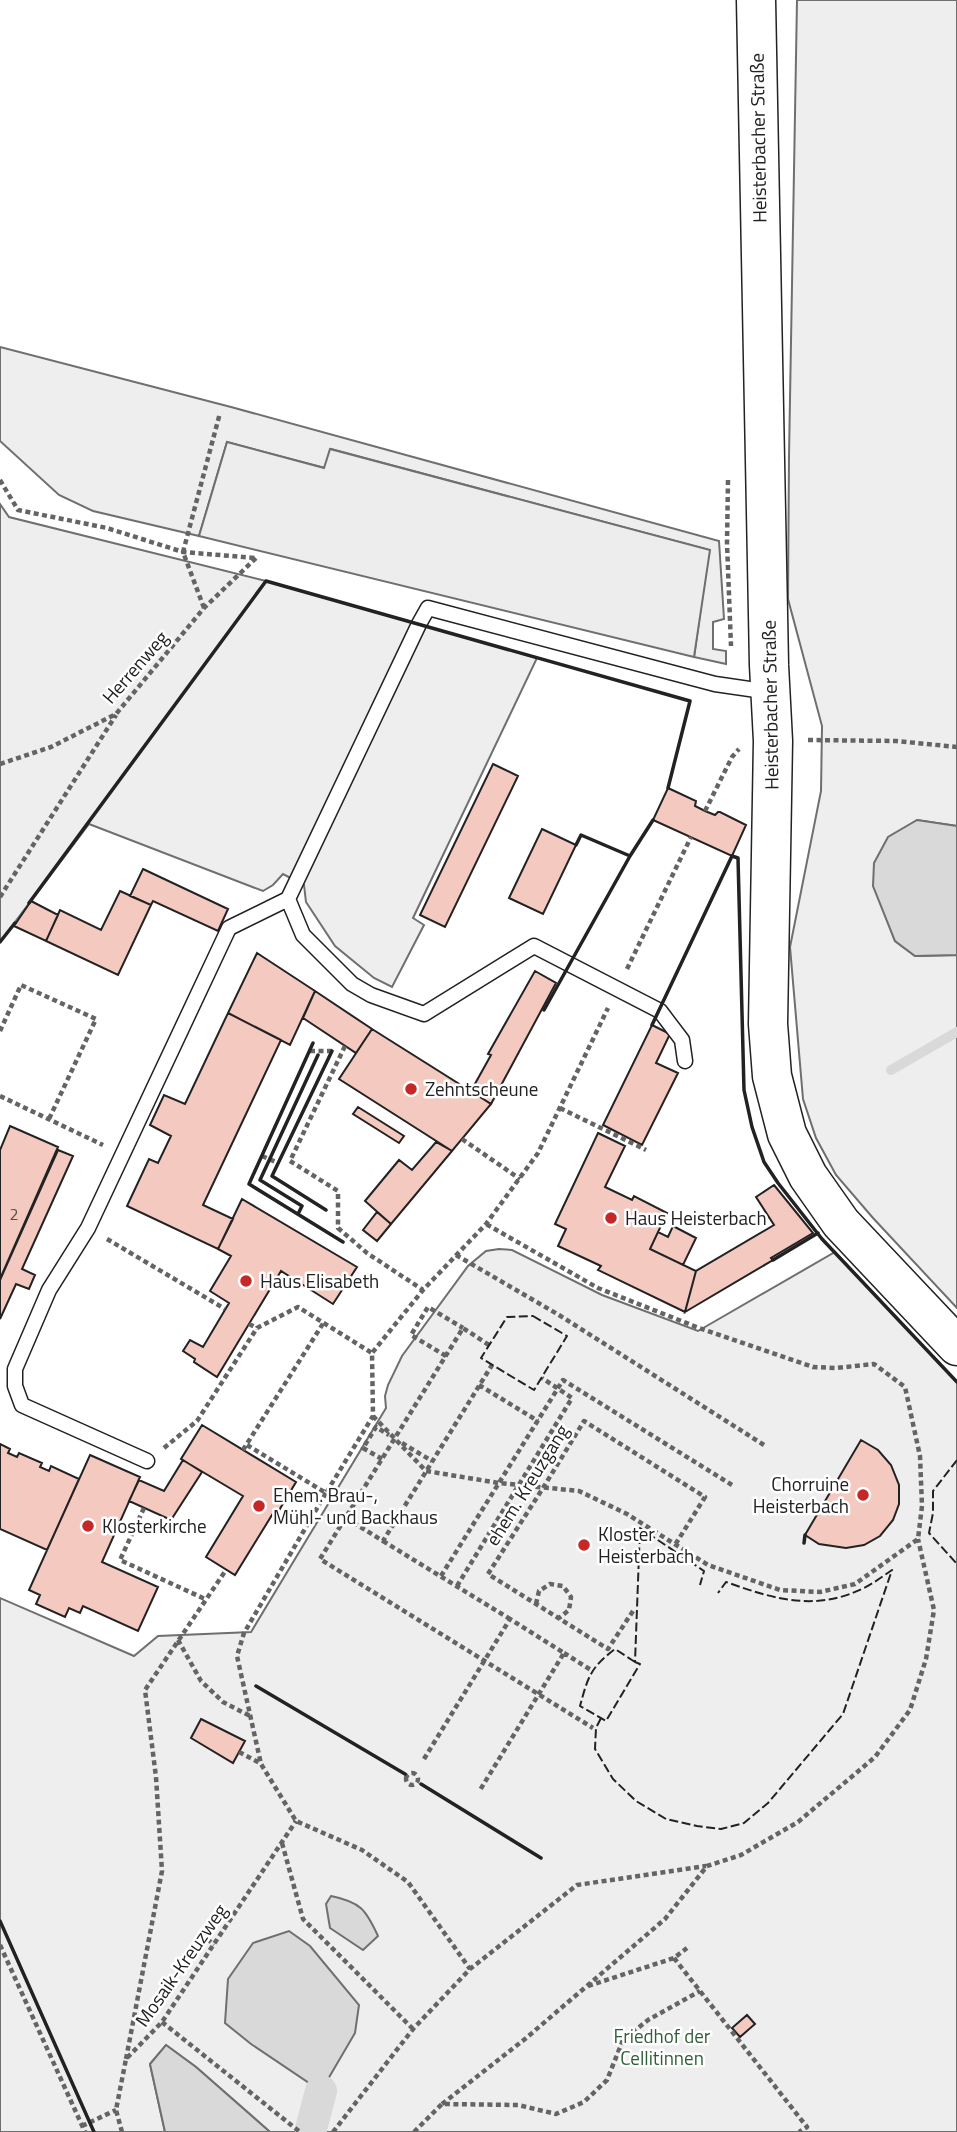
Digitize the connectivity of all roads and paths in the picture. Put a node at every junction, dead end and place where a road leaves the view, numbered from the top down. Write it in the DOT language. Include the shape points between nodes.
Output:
graph roads {
  1 [pos="756,0"];
  2 [pos="220,413"];
  3 [pos="0,480"];
  4 [pos="183,552"];
  5 [pos="204,608"];
  6 [pos="771,692"];
  7 [pos="116,714"];
  8 [pos="773,741"];
  9 [pos="957,747"];
  10 [pos="0,764"];
  11 [pos="705,811"];
  12 [pos="691,837"];
  13 [pos="0,897"];
  14 [pos="288,899"];
  15 [pos="617,990"];
  16 [pos="0,1031"];
  17 [pos="345,1046"];
  18 [pos="310,1051"];
  19 [pos="332,1051"];
  20 [pos="685,1061"];
  21 [pos="0,1096"];
  22 [pos="560,1108"];
  23 [pos="49,1119"];
  24 [pos="462,1139"];
  25 [pos="646,1150"];
  26 [pos="123,1154"];
  27 [pos="262,1156"];
  28 [pos="278,1163"];
  29 [pos="520,1179"];
  30 [pos="486,1224"];
  31 [pos="88,1228"];
  32 [pos="456,1255"];
  33 [pos="423,1290"];
  34 [pos="225,1309"];
  35 [pos="324,1322"];
  36 [pos="249,1324"];
  37 [pos="257,1328"];
  38 [pos="463,1328"];
  39 [pos="489,1345"];
  40 [pos="957,1346"];
  41 [pos="372,1353"];
  42 [pos="446,1356"];
  43 [pos="492,1365"];
  44 [pos="541,1378"];
  45 [pos="479,1385"];
  46 [pos="557,1388"];
  47 [pos="578,1389"];
  48 [pos="572,1398"];
  49 [pos="373,1416"];
  50 [pos="538,1421"];
  51 [pos="646,1424"];
  52 [pos="642,1429"];
  53 [pos="395,1438"];
  54 [pos="764,1445"];
  55 [pos="382,1459"];
  56 [pos="147,1461"];
  57 [pos="432,1461"];
  58 [pos="426,1471"];
  59 [pos="499,1483"];
  60 [pos="519,1484"];
  61 [pos="732,1485"];
  62 [pos="543,1488"];
  63 [pos="326,1493"];
  64 [pos="144,1508"];
  65 [pos="346,1518"];
  66 [pos="918,1538"];
  67 [pos="383,1541"];
  68 [pos="675,1545"];
  69 [pos="226,1570"];
  70 [pos="441,1576"];
  71 [pos="457,1586"];
  72 [pos="205,1599"];
  73 [pos="536,1604"];
  74 [pos="633,1611"];
  75 [pos="559,1618"];
  76 [pos="510,1619"];
  77 [pos="178,1640"];
  78 [pos="564,1653"];
  79 [pos="484,1661"];
  80 [pos="591,1670"];
  81 [pos="538,1695"];
  82 [pos="251,1716"];
  83 [pos="593,1728"];
  84 [pos="239,1752"];
  85 [pos="424,1759"];
  86 [pos="261,1764"];
  87 [pos="480,1790"];
  88 [pos="296,1821"];
  89 [pos="282,1842"];
  90 [pos="707,1866"];
  91 [pos="201,1933"];
  92 [pos="0,1945"];
  93 [pos="214,1945"];
  94 [pos="687,1948"];
  95 [pos="674,1958"];
  96 [pos="470,1969"];
  97 [pos="584,1987"];
  98 [pos="700,1991"];
  99 [pos="162,2022"];
  100 [pos="413,2029"];
  101 [pos="126,2059"];
  102 [pos="442,2104"];
  103 [pos="116,2110"];
  104 [pos="83,2129"];
  105 [pos="122,2132"];
  106 [pos="300,2132"];
  107 [pos="333,2132"];
  108 [pos="414,2132"];
  109 [pos="799,2132"];
  1 -- 6 [label="main road, Heisterbacher Straße"];
  2 -- 4 [label="path"];
  3 -- 4 [label="path" via="18,510 107,528"];
  4 -- 5 [label="path"];
  4 -- 5 [label="path, Herrenweg" via="256,558"];
  5 -- 7 [label="path, Herrenweg"];
  6 -- 8 [label="main road, Heisterbacher Straße"];
  6 -- 14 [label="lane" via="715,684 428,608"];
  7 -- 10 [label="path, Herrenweg" via="51,747"];
  7 -- 13 [label="path"];
  8 -- 9 [label="path" via="897,741"];
  8 -- 11 [label="path" via="743,743"];
  8 -- 40 [label="main road, Heisterbacher Straße" via="768,1024 772,1076 787,1134 808,1176 841,1223"];
  12 -- 15 [label="path"];
  14 -- 15 [label="lane" via="303,935 352,984 424,1014 534,946"];
  14 -- 26 [label="lane" via="229,928"];
  15 -- 20 [label="lane" via="660,1011 682,1040"];
  15 -- 22 [label="path"];
  16 -- 23 [label="path" via="21,985 96,1019"];
  17 -- 33 [label="path" via="290,1161 338,1191 338,1228"];
  18 -- 19 [label="path"];
  21 -- 23 [label="path"];
  22 -- 25 [label="path"];
  22 -- 29 [label="path"];
  23 -- 26 [label="path"];
  24 -- 29 [label="path"];
  26 -- 31 [label="lane"];
  27 -- 28 [label="path"];
  29 -- 30 [label="path"];
  30 -- 32 [label="path"];
  30 -- 66 [label="path" via="598,1288 699,1328 813,1367 874,1364 905,1387 920,1456"];
  31 -- 34 [label="path"];
  31 -- 56 [label="lane" via="49,1290 15,1369 15,1386 22,1405"];
  32 -- 33 [label="path"];
  32 -- 54 [label="path"];
  33 -- 41 [label="path"];
  35 -- 37 [label="path" via="298,1307"];
  35 -- 41 [label="path"];
  35 -- 63 [label="path" via="245,1448"];
  36 -- 37 [label="path"];
  37 -- 56 [label="path" via="197,1422"];
  38 -- 39 [label="path"];
  38 -- 42 [label="path"];
  38 -- 42 [label="path" via="428,1307 411,1335"];
  41 -- 49 [label="path"];
  42 -- 53 [label="path"];
  43 -- 45 [label="path"];
  44 -- 46 [label="path"];
  45 -- 50 [label="path"];
  45 -- 57 [label="path"];
  46 -- 47 [label="path" via="563,1380"];
  46 -- 48 [label="path"];
  46 -- 50 [label="path"];
  47 -- 48 [label="path"];
  47 -- 52 [label="path"];
  48 -- 60 [label="path"];
  49 -- 53 [label="path"];
  49 -- 63 [label="path"];
  50 -- 59 [label="path"];
  51 -- 52 [label="path"];
  52 -- 61 [label="path"];
  53 -- 55 [label="path"];
  53 -- 55 [label="path" via="376,1427 363,1448"];
  53 -- 57 [label="path"];
  53 -- 58 [label="path"];
  55 -- 65 [label="path"];
  57 -- 58 [label="path"];
  58 -- 59 [label="path"];
  58 -- 67 [label="path"];
  59 -- 60 [label="path"];
  59 -- 70 [label="path"];
  60 -- 62 [label="path"];
  60 -- 71 [label="path"];
  62 -- 68 [label="path" via="579,1491"];
  62 -- 68 [label="path, ehem. Kreuzgang" via="584,1421 705,1497"];
  62 -- 73 [label="path, ehem. Kreuzgang" via="488,1574"];
  63 -- 82 [label="path" via="244,1633 237,1656"];
  64 -- 72 [label="path" via="120,1560"];
  65 -- 67 [label="path"];
  65 -- 79 [label="path" via="320,1559"];
  66 -- 68 [label="path" via="855,1584 820,1592 780,1590 735,1576"];
  66 -- 90 [label="path" via="934,1610 926,1659 910,1710 875,1757 798,1822 741,1855"];
  67 -- 70 [label="path"];
  69 -- 72 [label="path"];
  70 -- 71 [label="path"];
  71 -- 76 [label="path"];
  72 -- 77 [label="path"];
  73 -- 75 [label="path, ehem. Kreuzgang"];
  73 -- 75 [label="path" via="539,1591 550,1584 563,1586 571,1597 569,1610"];
  74 -- 75 [label="path, ehem. Kreuzgang" via="608,1649"];
  76 -- 78 [label="path"];
  76 -- 79 [label="path"];
  77 -- 82 [label="path" via="201,1681 223,1702"];
  77 -- 101 [label="path" via="145,1690 162,1871"];
  78 -- 80 [label="path"];
  78 -- 81 [label="path"];
  79 -- 81 [label="path"];
  79 -- 85 [label="path"];
  81 -- 83 [label="path"];
  81 -- 87 [label="path"];
  82 -- 86 [label="path"];
  84 -- 86 [label="path"];
  86 -- 88 [label="path"];
  88 -- 89 [label="path, Mosaik-Kreuzweg"];
  88 -- 96 [label="path" via="362,1850 408,1882"];
  89 -- 93 [label="path, Mosaik-Kreuzweg"];
  89 -- 100 [label="path" via="303,1919"];
  90 -- 96 [label="path" via="577,1885"];
  90 -- 97 [label="path" via="666,1919"];
  91 -- 93 [label="path"];
  92 -- 104 [label="path"];
  93 -- 99 [label="path, Mosaik-Kreuzweg"];
  94 -- 95 [label="path"];
  95 -- 97 [label="path"];
  95 -- 98 [label="path"];
  96 -- 100 [label="path"];
  97 -- 102 [label="path"];
  98 -- 102 [label="path" via="623,2040 607,2080 584,2102 556,2114 519,2105"];
  98 -- 109 [label="path" via="807,2127"];
  99 -- 101 [label="path, Mosaik-Kreuzweg"];
  99 -- 106 [label="path"];
  100 -- 107 [label="path"];
  101 -- 103 [label="path"];
  102 -- 108 [label="path"];
  103 -- 104 [label="path"];
  103 -- 105 [label="path"];
}
